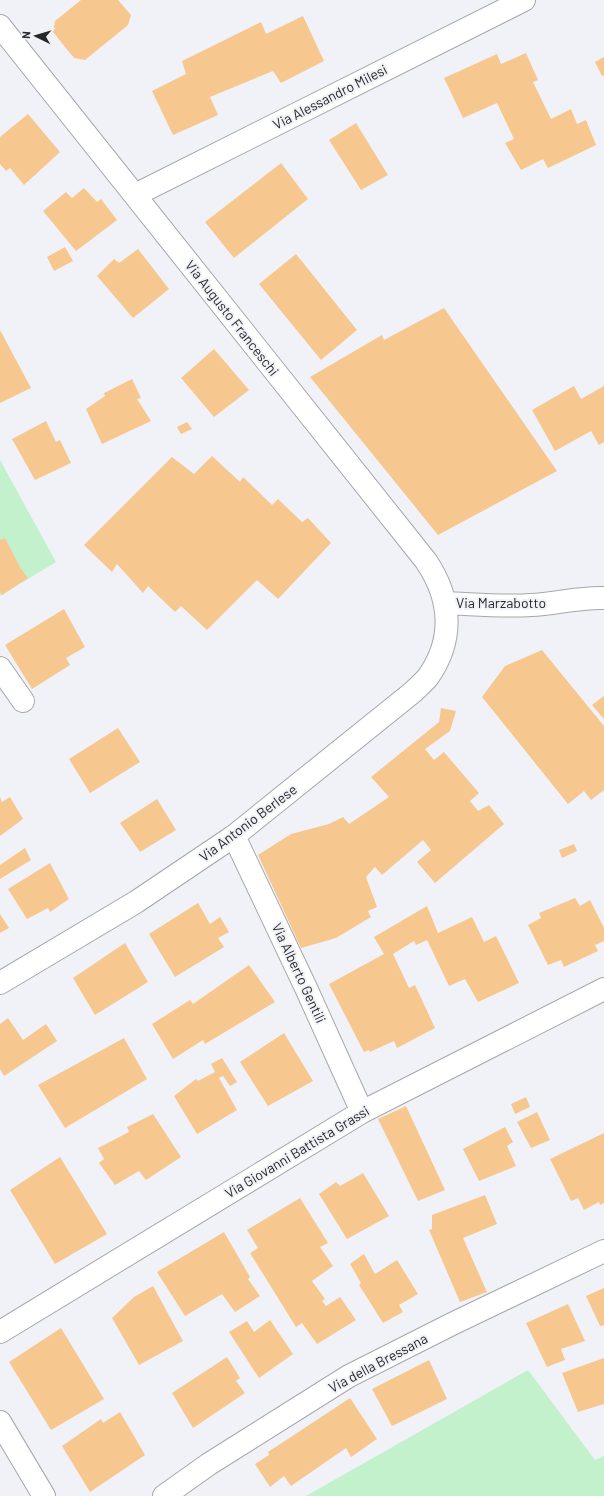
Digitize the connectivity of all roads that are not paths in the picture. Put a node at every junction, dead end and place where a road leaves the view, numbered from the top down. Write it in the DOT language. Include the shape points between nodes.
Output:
graph roads {
  1 [pos="524,0"];
  2 [pos="0,26"];
  3 [pos="135,194"];
  4 [pos="604,598"];
  5 [pos="446,610"];
  6 [pos="0,668"];
  7 [pos="23,701"];
  8 [pos="234,836"];
  9 [pos="0,983"];
  10 [pos="604,989"];
  11 [pos="362,1112"];
  12 [pos="604,1251"];
  13 [pos="0,1332"];
  14 [pos="0,1422"];
  15 [pos="44,1496"];
  16 [pos="164,1496"];
  1 -- 3 [label="street, Via Alessandro Milesi"];
  2 -- 3 [label="street, Via Augusto Franceschi"];
  3 -- 5 [label="street, Via Augusto Franceschi" via="426,561 441,588"];
  4 -- 5 [label="street, Via Marzabotto"];
  5 -- 8 [label="street, Via Antonio Berlese" via="446,637 442,651 427,678"];
  6 -- 7 [label="street"];
  8 -- 9 [label="street, Via Antonio Berlese" via="136,902"];
  8 -- 11 [label="street, Via Alberto Gentili"];
  10 -- 11 [label="street, Via Giovanni Battista Grassi"];
  11 -- 13 [label="street, Via Giovanni Battista Grassi"];
  12 -- 16 [label="street, Via della Bressana" via="349,1376 209,1464"];
  14 -- 15 [label="street"];
}
